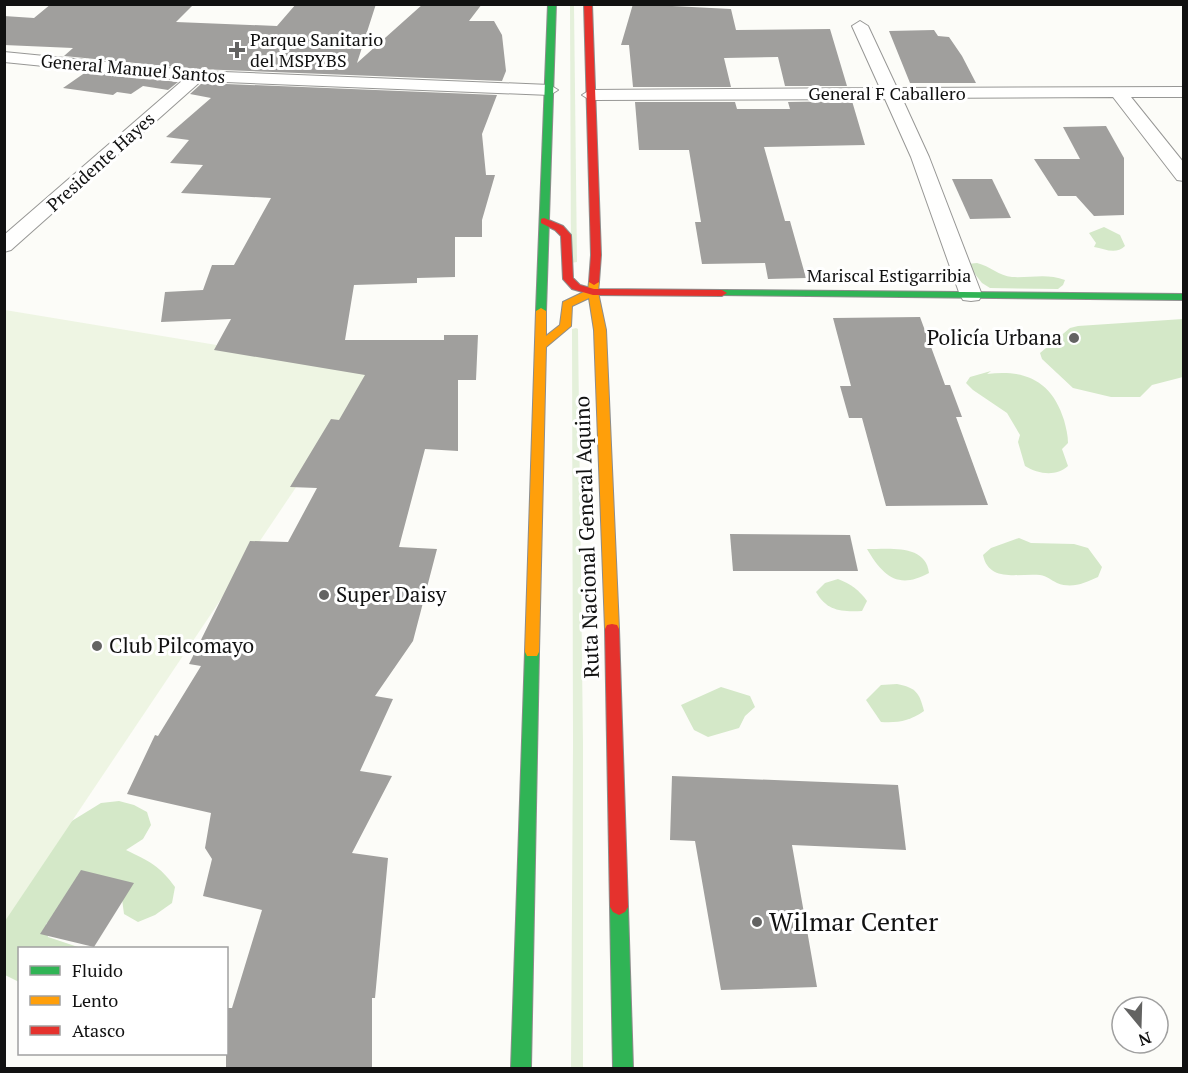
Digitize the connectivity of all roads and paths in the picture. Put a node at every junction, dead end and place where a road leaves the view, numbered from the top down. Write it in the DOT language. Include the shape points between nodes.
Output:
graph roads {
  1 [pos="552,4"];
  2 [pos="588,4"];
  3 [pos="860,26"];
  4 [pos="4,57"];
  5 [pos="197,76"];
  6 [pos="550,90"];
  7 [pos="1118,92"];
  8 [pos="1184,92"];
  9 [pos="891,94"];
  10 [pos="590,95"];
  11 [pos="1184,176"];
  12 [pos="544,221"];
  13 [pos="4,246"];
  14 [pos="593,292"];
  15 [pos="971,295"];
  16 [pos="1184,297"];
  17 [pos="540,346"];
  18 [pos="521,1068"];
  19 [pos="622,1068"];
  1 -- 6 [label="main road, Ruta Nacional General Aquino"];
  2 -- 10 [label="main road, Ruta Nacional General Aquino"];
  3 -- 9 [label="street"];
  4 -- 5 [label="street, General Manuel Santos"];
  5 -- 6 [label="street, General Manuel Santos"];
  5 -- 13 [label="street, Presidente Hayes"];
  6 -- 12 [label="main road, Ruta Nacional General Aquino"];
  7 -- 8 [label="street, General F Caballero"];
  7 -- 9 [label="street, General F Caballero"];
  7 -- 11 [label="street"];
  9 -- 10 [label="street, General F Caballero"];
  9 -- 15 [label="street" via="920,157"];
  10 -- 14 [label="main road, Ruta Nacional General Aquino" via="596,255"];
  12 -- 14 [label="main road" via="566,235 568,279 576,287"];
  12 -- 17 [label="main road, Ruta Nacional General Aquino"];
  14 -- 15 [label="main road, Mariscal Estigarribia"];
  14 -- 17 [label="main road" via="567,304 565,326"];
  14 -- 19 [label="main road, Ruta Nacional General Aquino" via="600,330 609,521"];
  15 -- 16 [label="main road, Mariscal Estigarribia"];
  17 -- 18 [label="main road, Ruta Nacional General Aquino"];
}
